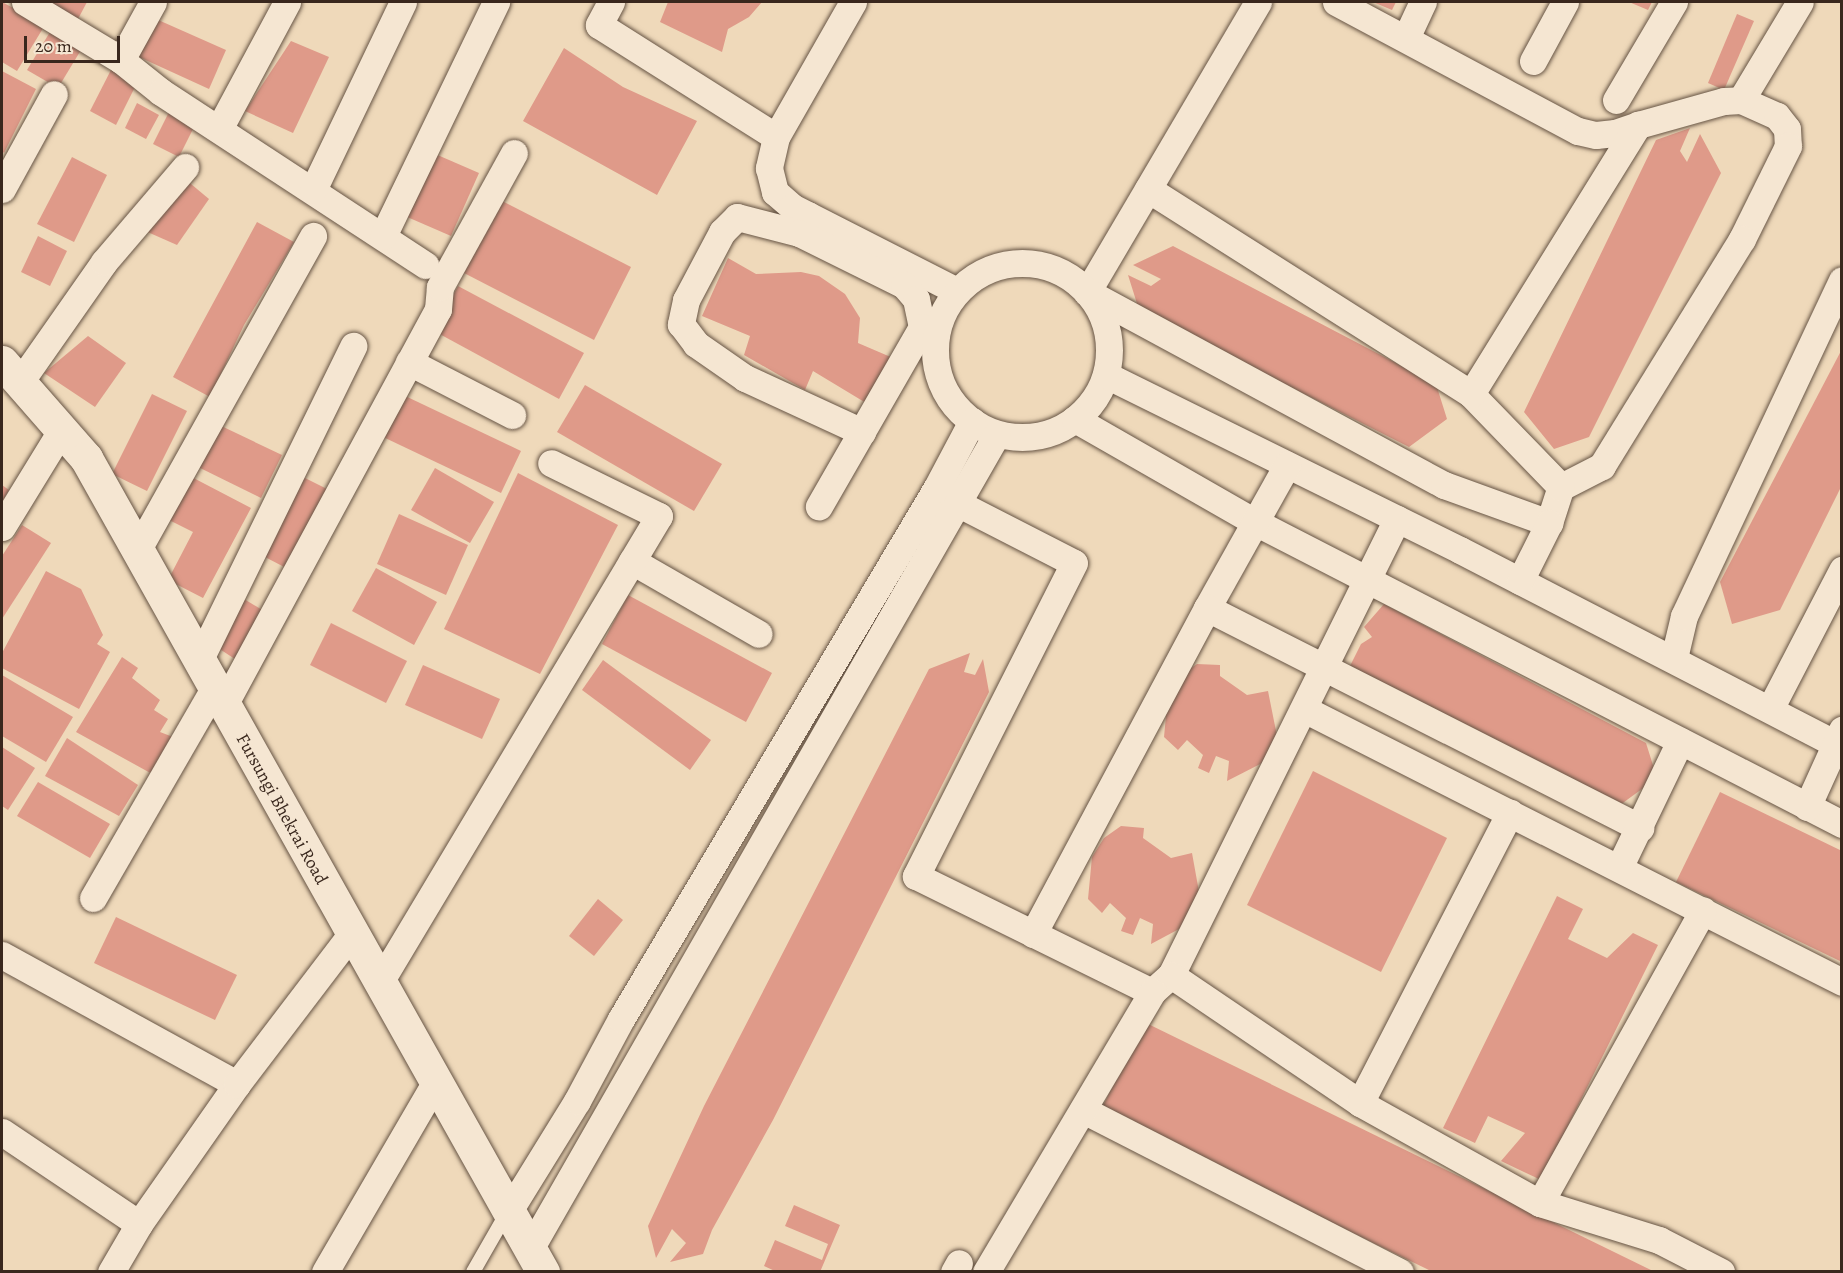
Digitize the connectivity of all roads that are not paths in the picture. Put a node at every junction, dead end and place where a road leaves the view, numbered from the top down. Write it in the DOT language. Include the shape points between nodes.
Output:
graph roads {
  1 [pos="28,2"];
  2 [pos="153,2"];
  3 [pos="287,2"];
  4 [pos="403,2"];
  5 [pos="496,2"];
  6 [pos="611,2"];
  7 [pos="853,2"];
  8 [pos="1258,2"];
  9 [pos="1336,2"];
  10 [pos="1423,2"];
  11 [pos="1565,2"];
  12 [pos="1674,2"];
  13 [pos="1800,2"];
  14 [pos="1406,38"];
  15 [pos="122,60"];
  16 [pos="1533,61"];
  17 [pos="54,94"];
  18 [pos="1616,100"];
  19 [pos="1742,100"];
  20 [pos="1638,125"];
  21 [pos="219,129"];
  22 [pos="776,137"];
  23 [pos="514,153"];
  24 [pos="185,167"];
  25 [pos="2,189"];
  26 [pos="1148,189"];
  27 [pos="313,190"];
  28 [pos="803,224"];
  29 [pos="313,236"];
  30 [pos="383,236"];
  31 [pos="425,265"];
  32 [pos="900,273"];
  33 [pos="1842,280"];
  34 [pos="957,291"];
  35 [pos="1087,292"];
  36 [pos="353,345"];
  37 [pos="409,362"];
  38 [pos="11,372"];
  39 [pos="1106,375"];
  40 [pos="1471,394"];
  41 [pos="512,415"];
  42 [pos="1076,419"];
  43 [pos="972,422"];
  44 [pos="62,429"];
  45 [pos="862,432"];
  46 [pos="997,434"];
  47 [pos="551,463"];
  48 [pos="1287,465"];
  49 [pos="1561,487"];
  50 [pos="957,503"];
  51 [pos="819,506"];
  52 [pos="1397,519"];
  53 [pos="1255,522"];
  54 [pos="1549,523"];
  55 [pos="2,526"];
  56 [pos="137,551"];
  57 [pos="632,561"];
  58 [pos="1842,570"];
  59 [pos="1368,579"];
  60 [pos="1520,581"];
  61 [pos="1207,608"];
  62 [pos="759,634"];
  63 [pos="1674,658"];
  64 [pos="1325,667"];
  65 [pos="212,685"];
  66 [pos="1304,709"];
  67 [pos="1770,709"];
  68 [pos="1839,740"];
  69 [pos="1680,741"];
  70 [pos="1807,807"];
  71 [pos="1510,812"];
  72 [pos="1842,824"];
  73 [pos="1640,828"];
  74 [pos="1619,868"];
  75 [pos="93,898"];
  76 [pos="1703,910"];
  77 [pos="352,933"];
  78 [pos="1033,934"];
  79 [pos="2,955"];
  80 [pos="380,982"];
  81 [pos="1842,982"];
  82 [pos="1162,984"];
  83 [pos="436,1081"];
  84 [pos="237,1084"];
  85 [pos="1360,1103"];
  86 [pos="1083,1110"];
  87 [pos="2,1132"];
  88 [pos="1540,1203"];
  89 [pos="509,1211"];
  90 [pos="139,1224"];
  91 [pos="536,1260"];
  92 [pos="111,1272"];
  93 [pos="325,1272"];
  94 [pos="473,1272"];
  95 [pos="986,1272"];
  96 [pos="1400,1272"];
  97 [pos="1721,1272"];
  1 -- 15 [label="street"];
  2 -- 15 [label="street"];
  3 -- 21 [label="street"];
  4 -- 27 [label="street"];
  5 -- 30 [label="street"];
  6 -- 22 [label="street" via="599,25"];
  7 -- 22 [label="street"];
  8 -- 26 [label="street"];
  9 -- 14 [label="street"];
  10 -- 14 [label="street"];
  11 -- 16 [label="street"];
  12 -- 18 [label="street"];
  13 -- 19 [label="street"];
  14 -- 20 [label="street" via="1578,131 1596,135"];
  15 -- 21 [label="street" via="161,92"];
  17 -- 25 [label="street"];
  19 -- 20 [label="street" via="1724,100"];
  19 -- 49 [label="street" via="1777,116 1787,129 1788,146 1742,239 1602,466"];
  20 -- 40 [label="street"];
  21 -- 27 [label="street"];
  22 -- 28 [label="street" via="769,168 774,192"];
  23 -- 37 [label="street" via="440,287 438,309"];
  24 -- 38 [label="street"];
  26 -- 35 [label="street"];
  26 -- 40 [label="street"];
  27 -- 30 [label="street"];
  28 -- 32 [label="street"];
  28 -- 45 [label="street" via="737,217 722,232 686,300 681,324 696,344 745,378"];
  29 -- 56 [label="street"];
  30 -- 31 [label="street"];
  32 -- 34 [label="street"];
  32 -- 45 [label="street" via="916,299 922,327"];
  33 -- 63 [label="street" via="1684,616"];
  34 -- 35 [label="street" via="980,273 1008,264 1037,264 1055,270"];
  34 -- 43 [label="street" via="941,315 935,345 938,374 951,400"];
  35 -- 39 [label="street" via="1108,331"];
  35 -- 54 [label="street" via="1444,485"];
  36 -- 65 [label="street"];
  37 -- 41 [label="street"];
  37 -- 65 [label="street"];
  38 -- 44 [label="street, Fursungi Bhekrai Road"];
  39 -- 42 [label="street" via="1094,400"];
  39 -- 48 [label="street"];
  40 -- 49 [label="street"];
  42 -- 46 [label="street" via="1051,432 1024,437"];
  42 -- 53 [label="street"];
  43 -- 46 [label="street"];
  43 -- 89 [label="street"];
  44 -- 55 [label="street"];
  44 -- 56 [label="street, Fursungi Bhekrai Road" via="86,458"];
  45 -- 51 [label="street"];
  46 -- 50 [label="street"];
  47 -- 57 [label="street" via="659,516"];
  48 -- 52 [label="street"];
  48 -- 53 [label="street"];
  49 -- 54 [label="street"];
  50 -- 78 [label="street" via="1074,563 916,876"];
  50 -- 91 [label="street"];
  52 -- 59 [label="street"];
  52 -- 60 [label="street"];
  53 -- 59 [label="street"];
  53 -- 61 [label="street"];
  54 -- 60 [label="street"];
  56 -- 65 [label="street, Fursungi Bhekrai Road"];
  57 -- 62 [label="street"];
  57 -- 80 [label="street"];
  58 -- 67 [label="street"];
  59 -- 64 [label="street"];
  59 -- 69 [label="street"];
  60 -- 63 [label="street"];
  61 -- 64 [label="street"];
  61 -- 78 [label="street"];
  63 -- 67 [label="street"];
  64 -- 66 [label="street"];
  64 -- 73 [label="street"];
  65 -- 75 [label="street"];
  65 -- 77 [label="street, Fursungi Bhekrai Road"];
  66 -- 71 [label="street"];
  66 -- 82 [label="street"];
  67 -- 68 [label="street"];
  68 -- 70 [label="street"];
  69 -- 70 [label="street"];
  69 -- 73 [label="street"];
  70 -- 72 [label="street"];
  71 -- 74 [label="street"];
  71 -- 85 [label="street"];
  73 -- 74 [label="street"];
  74 -- 76 [label="street"];
  76 -- 81 [label="street"];
  76 -- 88 [label="street"];
  77 -- 80 [label="street, Fursungi Bhekrai Road"];
  77 -- 84 [label="street"];
  78 -- 82 [label="street"];
  79 -- 84 [label="street"];
  80 -- 83 [label="street, Fursungi Bhekrai Road"];
  82 -- 85 [label="street"];
  82 -- 86 [label="street"];
  83 -- 89 [label="street, Fursungi Bhekrai Road"];
  83 -- 93 [label="street"];
  84 -- 90 [label="street"];
  85 -- 88 [label="street"];
  86 -- 95 [label="street"];
  86 -- 96 [label="street"];
  87 -- 90 [label="street"];
  88 -- 97 [label="street" via="1659,1240"];
  89 -- 91 [label="street, Fursungi Bhekrai Road"];
  89 -- 94 [label="lane"];
  90 -- 92 [label="street"];
}
